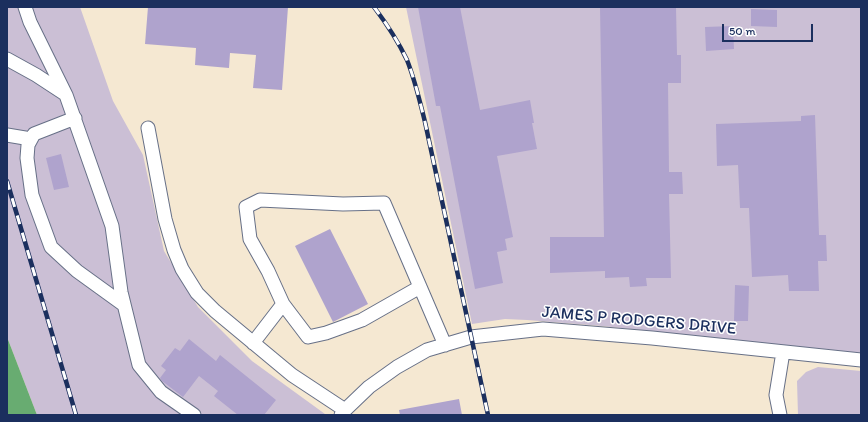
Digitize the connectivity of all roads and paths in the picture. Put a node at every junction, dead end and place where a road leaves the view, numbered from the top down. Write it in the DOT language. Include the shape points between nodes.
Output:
graph roads {
  1 [pos="25,7"];
  2 [pos="7,59"];
  3 [pos="66,95"];
  4 [pos="74,118"];
  5 [pos="148,128"];
  6 [pos="7,135"];
  7 [pos="31,139"];
  8 [pos="420,287"];
  9 [pos="283,304"];
  10 [pos="124,305"];
  11 [pos="253,343"];
  12 [pos="445,345"];
  13 [pos="783,352"];
  14 [pos="861,360"];
  15 [pos="343,413"];
  16 [pos="194,415"];
  17 [pos="780,415"];
  1 -- 3 [label="street"];
  2 -- 3 [label="street"];
  3 -- 4 [label="street"];
  4 -- 7 [label="street" via="34,134"];
  4 -- 10 [label="street" via="112,226"];
  5 -- 11 [label="street" via="165,219 182,269 197,293"];
  6 -- 7 [label="street"];
  7 -- 10 [label="street" via="27,158 32,195 51,248 77,271"];
  8 -- 9 [label="street" via="362,320 308,337"];
  8 -- 9 [label="street" via="384,203 260,200 246,207 250,239"];
  8 -- 12 [label="street"];
  9 -- 11 [label="street"];
  10 -- 16 [label="street" via="139,365 161,392"];
  11 -- 15 [label="street"];
  12 -- 13 [label="street, JAMES P RODGERS DRIVE" via="471,337 543,329"];
  12 -- 15 [label="street, JAMES P RODGERS DRIVE" via="427,350 397,367 369,387"];
  13 -- 14 [label="street, JAMES P RODGERS DRIVE"];
  13 -- 17 [label="street" via="776,395"];
}
